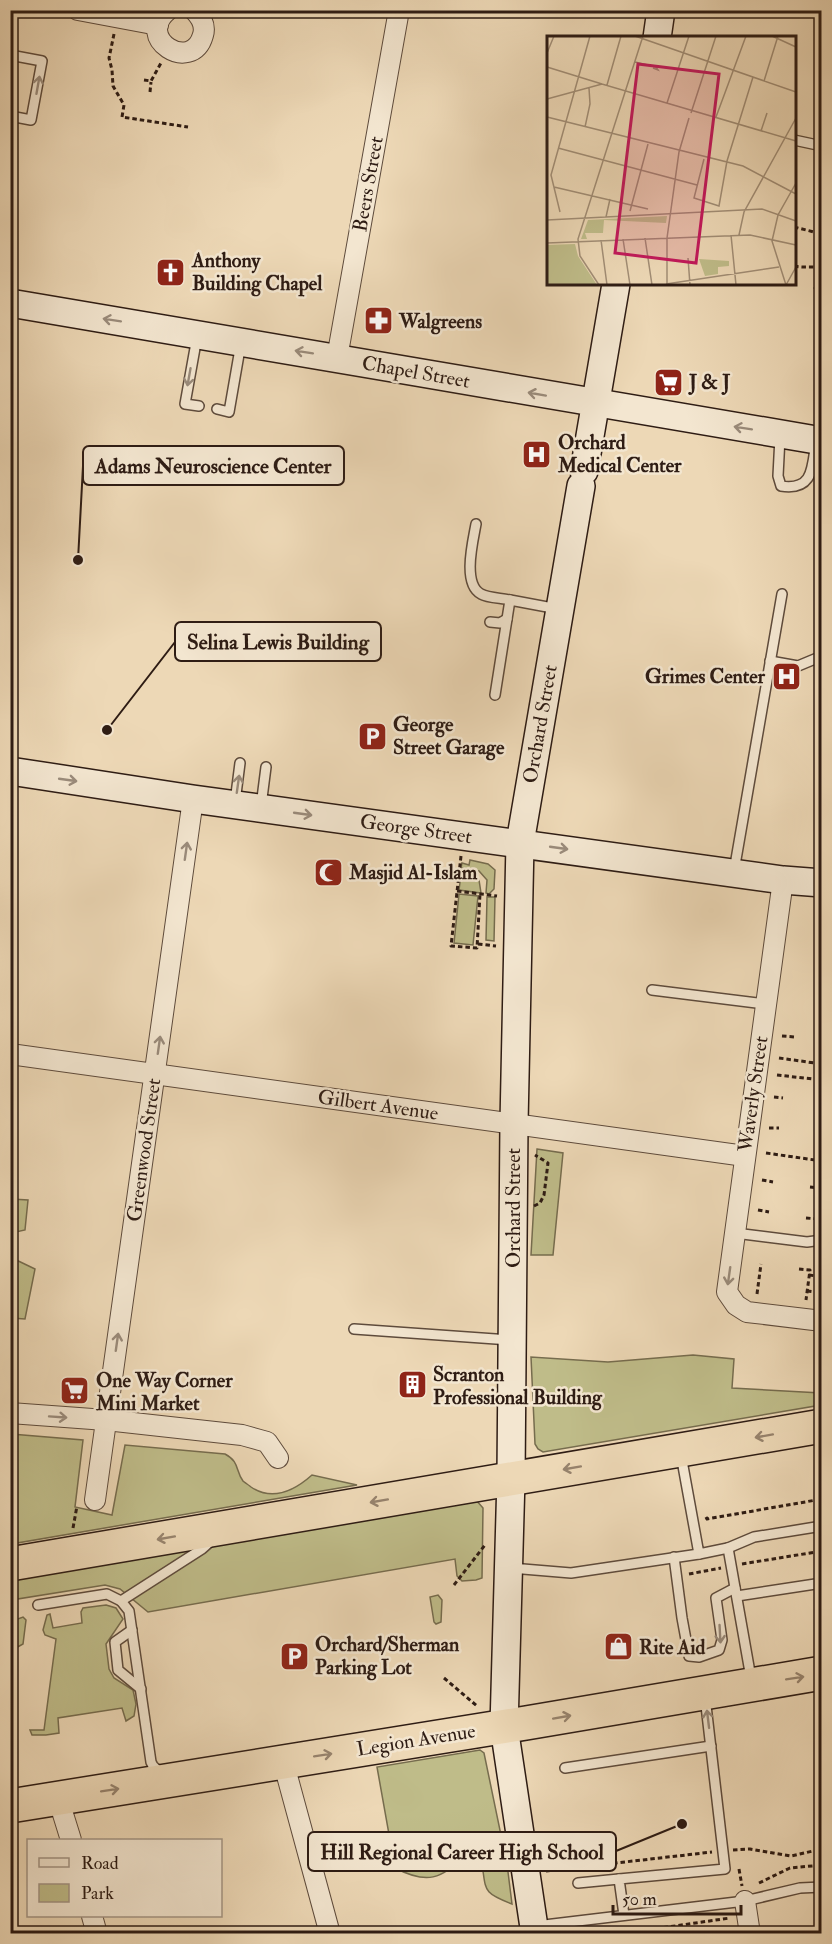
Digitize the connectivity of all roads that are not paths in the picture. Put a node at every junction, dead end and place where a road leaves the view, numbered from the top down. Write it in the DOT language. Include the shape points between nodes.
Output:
graph roads {
  1 [pos="78,10"];
  2 [pos="194,10"];
  3 [pos="399,10"];
  4 [pos="661,10"];
  5 [pos="163,18"];
  6 [pos="657,36"];
  7 [pos="10,55"];
  8 [pos="10,116"];
  9 [pos="796,140"];
  10 [pos="822,146"];
  11 [pos="616,285"];
  12 [pos="10,303"];
  13 [pos="197,334"];
  14 [pos="241,342"];
  15 [pos="337,358"];
  16 [pos="595,404"];
  17 [pos="200,406"];
  18 [pos="217,409"];
  19 [pos="780,434"];
  20 [pos="819,440"];
  21 [pos="476,524"];
  22 [pos="782,594"];
  23 [pos="510,600"];
  24 [pos="560,609"];
  25 [pos="507,619"];
  26 [pos="490,622"];
  27 [pos="822,656"];
  28 [pos="770,661"];
  29 [pos="495,695"];
  30 [pos="240,763"];
  31 [pos="266,767"];
  32 [pos="10,771"];
  33 [pos="193,799"];
  34 [pos="248,806"];
  35 [pos="520,843"];
  36 [pos="734,874"];
  37 [pos="783,880"];
  38 [pos="822,883"];
  39 [pos="652,990"];
  40 [pos="765,1004"];
  41 [pos="10,1054"];
  42 [pos="155,1074"];
  43 [pos="514,1123"];
  44 [pos="745,1156"];
  45 [pos="735,1233"];
  46 [pos="819,1241"];
  47 [pos="822,1321"];
  48 [pos="354,1329"];
  49 [pos="512,1340"];
  50 [pos="10,1413"];
  51 [pos="106,1420"];
  52 [pos="822,1426"];
  53 [pos="680,1450"];
  54 [pos="278,1458"];
  55 [pos="511,1478"];
  56 [pos="86,1503"];
  57 [pos="822,1526"];
  58 [pos="223,1528"];
  59 [pos="728,1548"];
  60 [pos="699,1554"];
  61 [pos="675,1557"];
  62 [pos="10,1564"];
  63 [pos="508,1567"];
  64 [pos="822,1583"];
  65 [pos="736,1592"];
  66 [pos="121,1601"];
  67 [pos="38,1605"];
  68 [pos="132,1630"];
  69 [pos="822,1673"];
  70 [pos="752,1685"];
  71 [pos="141,1689"];
  72 [pos="705,1693"];
  73 [pos="492,1718"];
  74 [pos="711,1746"];
  75 [pos="283,1761"];
  76 [pos="566,1768"];
  77 [pos="170,1780"];
  78 [pos="58,1798"];
  79 [pos="10,1806"];
  80 [pos="71,1839"];
  81 [pos="619,1879"];
  82 [pos="578,1883"];
  83 [pos="822,1887"];
  84 [pos="743,1895"];
  85 [pos="624,1915"];
  86 [pos="92,1917"];
  87 [pos="534,1930"];
  88 [pos="97,1934"];
  89 [pos="330,1934"];
  90 [pos="750,1934"];
  1 -- 5 [label="street"];
  2 -- 5 [label="street" via="203,22 202,37 186,52 171,51 160,40"];
  3 -- 15 [label="street, Beers Street"];
  4 -- 6 [label="main road"];
  8 -- 7 [label="lane, one-way" via="31,120 42,61"];
  9 -- 10 [label="lane"];
  11 -- 16 [label="main road, Orchard Street"];
  13 -- 12 [label="main road, Chapel Street, one-way"];
  13 -- 14 [label="main road, Chapel Street"];
  13 -- 17 [label="lane, one-way" via="184,404"];
  15 -- 14 [label="main road, Chapel Street, one-way"];
  14 -- 18 [label="lane" via="229,412"];
  16 -- 15 [label="main road, Chapel Street, one-way"];
  19 -- 16 [label="main road, Chapel Street, one-way"];
  16 -- 24 [label="main road, Orchard Street"];
  19 -- 20 [label="main road, Chapel Street"];
  19 -- 20 [label="lane" via="781,486 801,486 808,480"];
  21 -- 23 [label="lane" via="470,567 473,586 480,598"];
  22 -- 28 [label="lane"];
  23 -- 24 [label="lane"];
  23 -- 25 [label="lane"];
  24 -- 35 [label="main road, Orchard Street"];
  25 -- 26 [label="lane"];
  25 -- 29 [label="lane"];
  27 -- 28 [label="lane" via="798,666"];
  28 -- 36 [label="lane"];
  34 -- 30 [label="lane, one-way"];
  31 -- 34 [label="lane"];
  32 -- 33 [label="main road, George Street, one-way"];
  33 -- 34 [label="main road, George Street"];
  42 -- 33 [label="street, Greenwood Street, one-way"];
  34 -- 35 [label="main road, George Street, one-way"];
  35 -- 36 [label="main road, George Street, one-way"];
  35 -- 43 [label="main road, Orchard Street"];
  36 -- 37 [label="main road, George Street"];
  37 -- 38 [label="main road, George Street"];
  37 -- 40 [label="street, Waverly Street"];
  39 -- 40 [label="lane"];
  40 -- 44 [label="street, Waverly Street"];
  41 -- 42 [label="street, Gilbert Avenue"];
  42 -- 43 [label="street, Gilbert Avenue"];
  51 -- 42 [label="street, Greenwood Street, one-way"];
  43 -- 44 [label="street, Gilbert Avenue"];
  43 -- 49 [label="main road, Orchard Street"];
  44 -- 45 [label="street, Waverly Street"];
  45 -- 46 [label="lane"];
  45 -- 47 [label="street, Waverly Street, one-way" via="727,1292 736,1305 747,1312"];
  48 -- 49 [label="lane"];
  49 -- 55 [label="main road, Orchard Street"];
  50 -- 51 [label="street, one-way"];
  51 -- 54 [label="street" via="242,1435 267,1442"];
  51 -- 56 [label="street, Greenwood Street"];
  52 -- 53 [label="highway, one-way"];
  53 -- 55 [label="highway, one-way"];
  53 -- 60 [label="lane"];
  55 -- 58 [label="highway, one-way"];
  55 -- 63 [label="main road, Orchard Street"];
  57 -- 59 [label="lane" via="754,1537"];
  58 -- 62 [label="highway, one-way"];
  58 -- 66 [label="lane" via="202,1550"];
  59 -- 60 [label="lane"];
  59 -- 65 [label="lane"];
  60 -- 61 [label="lane"];
  61 -- 63 [label="lane" via="571,1573"];
  65 -- 61 [label="lane, one-way" via="716,1598 722,1640 719,1650 689,1656"];
  63 -- 73 [label="main road, Orchard Street"];
  64 -- 65 [label="lane"];
  65 -- 70 [label="lane"];
  66 -- 67 [label="lane" via="107,1594"];
  66 -- 68 [label="lane" via="129,1611"];
  68 -- 71 [label="lane"];
  68 -- 71 [label="lane" via="115,1642 118,1670"];
  70 -- 69 [label="highway, Legion Avenue, one-way"];
  70 -- 72 [label="highway, Legion Avenue"];
  71 -- 77 [label="lane" via="153,1766"];
  73 -- 72 [label="highway, Legion Avenue, one-way"];
  74 -- 72 [label="lane, one-way"];
  75 -- 73 [label="highway, Legion Avenue, one-way" via="397,1743"];
  73 -- 87 [label="main road, Orchard Street"];
  74 -- 76 [label="lane"];
  74 -- 81 [label="lane" via="725,1869"];
  75 -- 77 [label="highway, Legion Avenue"];
  75 -- 89 [label="street"];
  78 -- 77 [label="highway, Legion Avenue, one-way"];
  78 -- 79 [label="highway, Legion Avenue"];
  78 -- 80 [label="street"];
  81 -- 82 [label="lane"];
  81 -- 85 [label="lane"];
  83 -- 84 [label="lane"];
  84 -- 85 [label="lane"];
  84 -- 90 [label="street"];
  85 -- 87 [label="lane"];
  86 -- 88 [label="street"];
}
